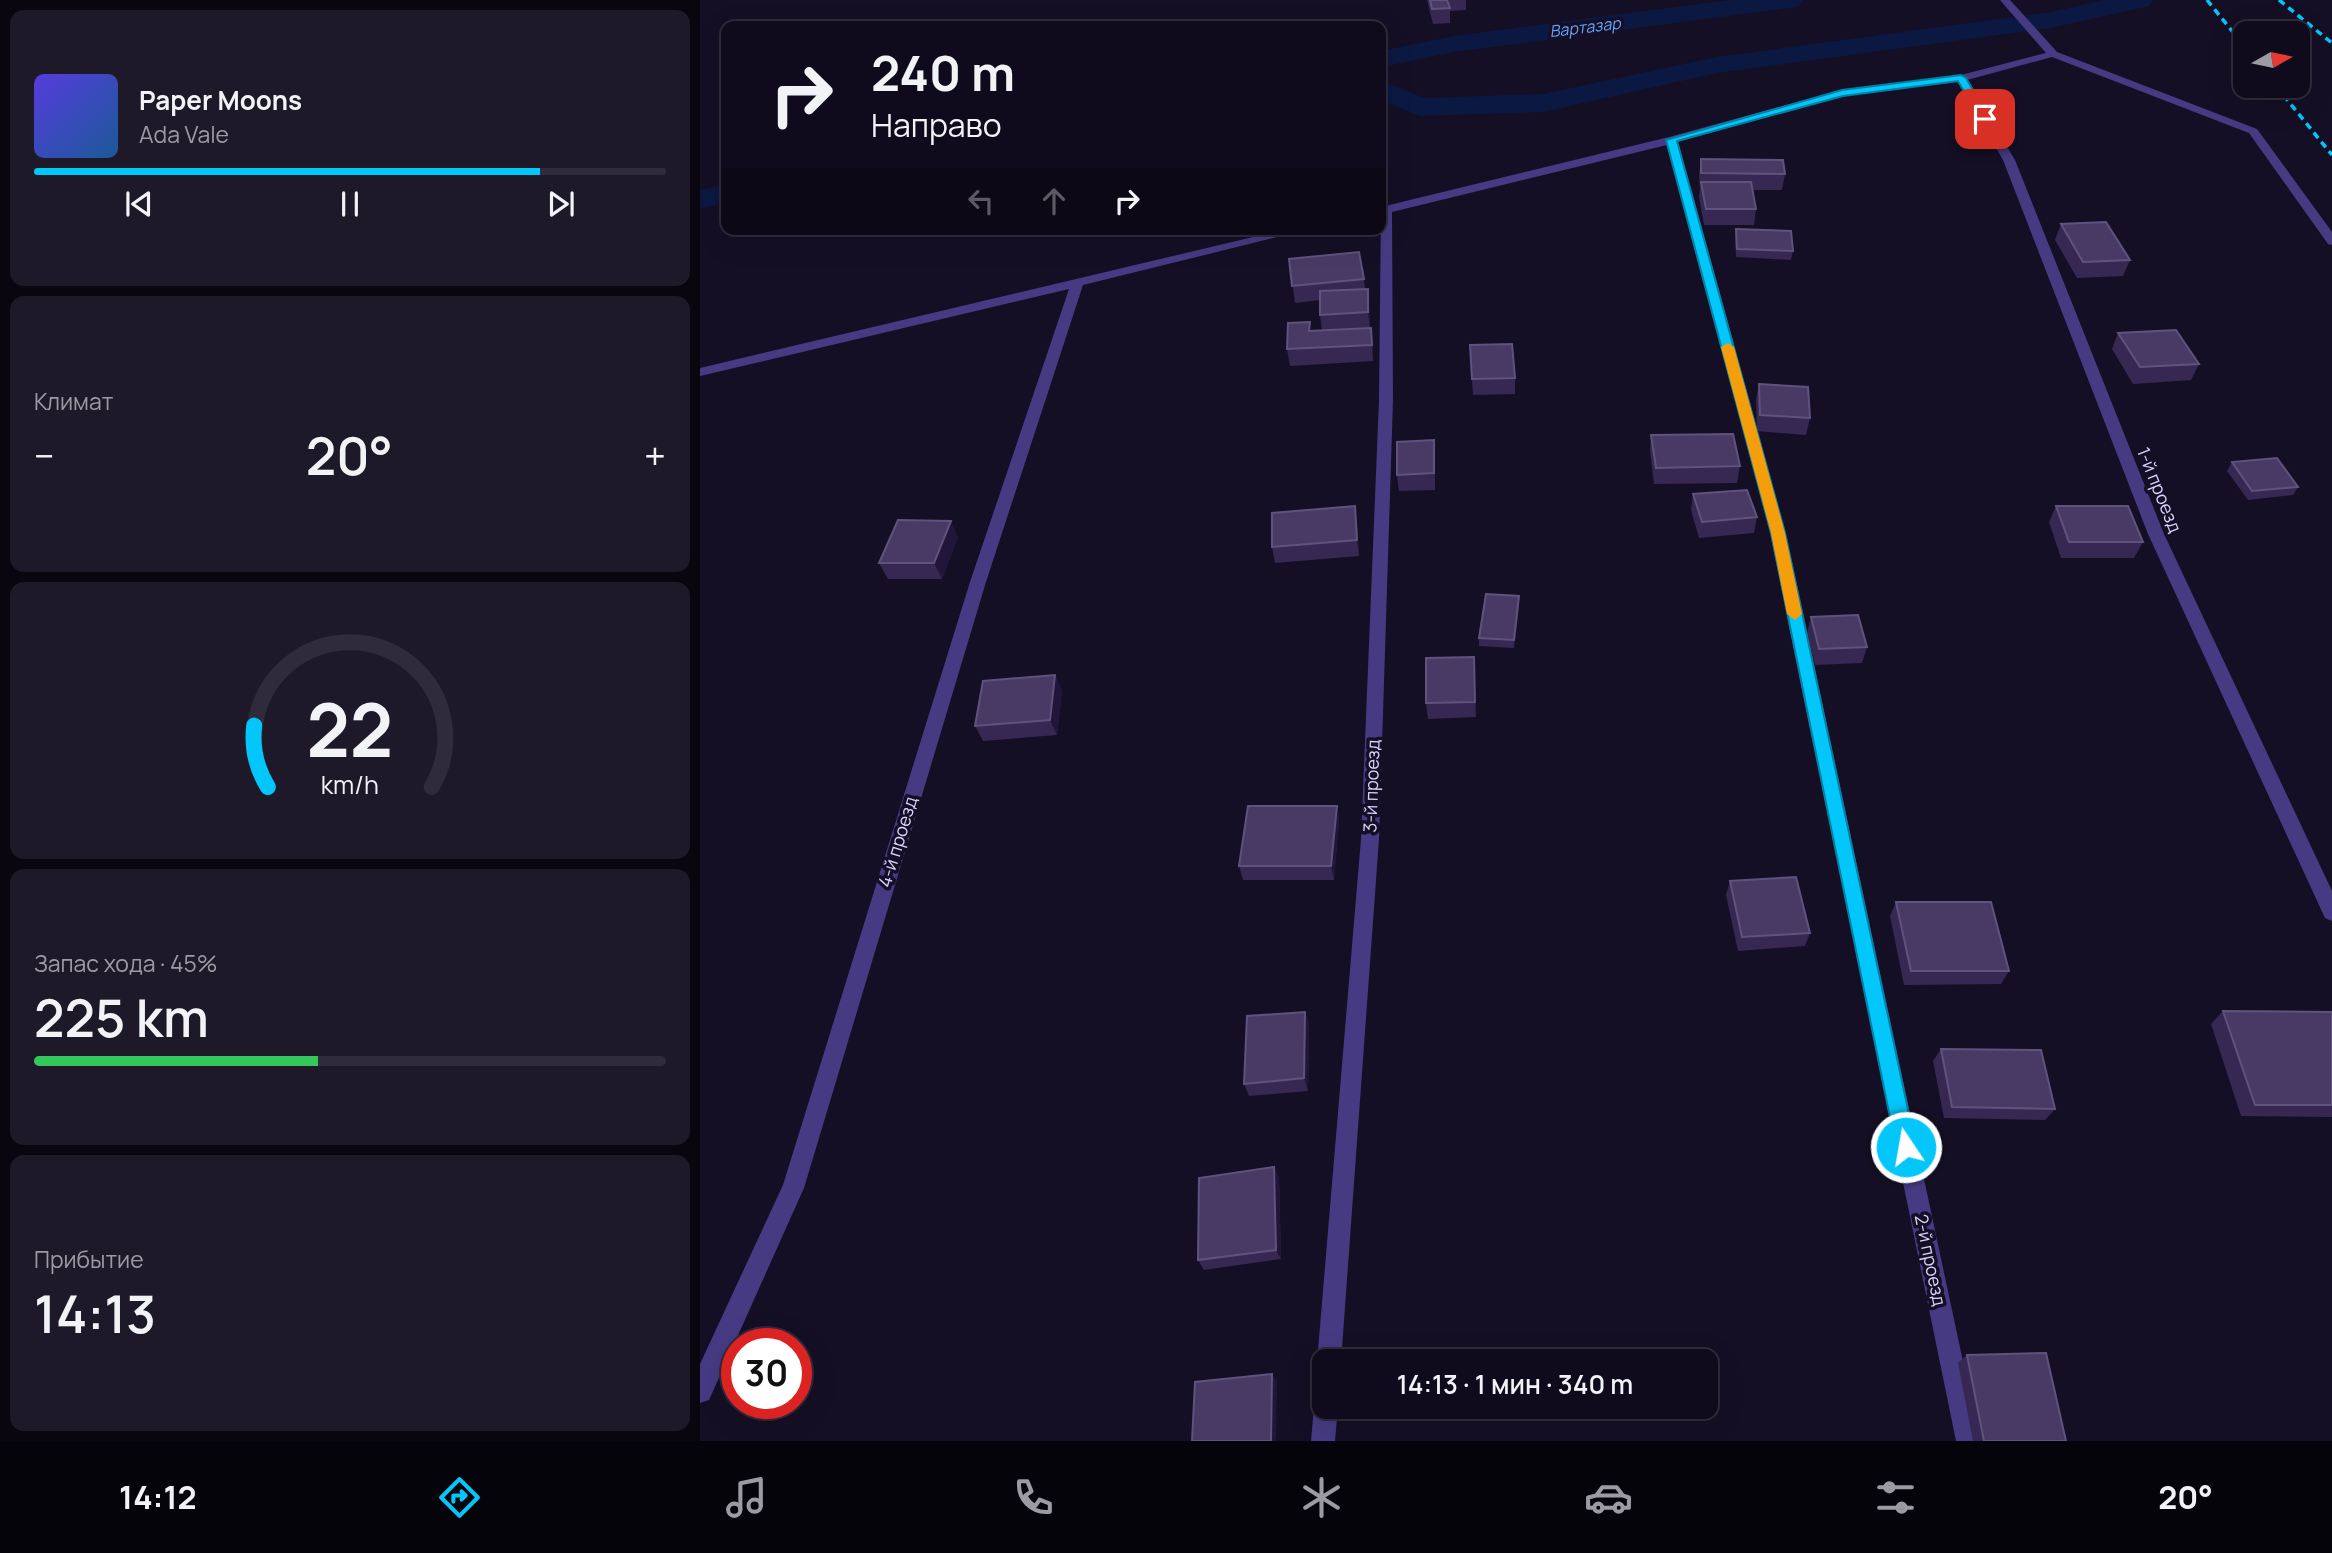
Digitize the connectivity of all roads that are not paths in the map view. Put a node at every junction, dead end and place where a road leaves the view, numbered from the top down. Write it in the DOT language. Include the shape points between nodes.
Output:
graph roads {
  1 [pos="2005,0"];
  2 [pos="2053,54"];
  3 [pos="1961,78"];
  4 [pos="1672,140"];
  5 [pos="1386,209"];
  6 [pos="1280,235"];
  7 [pos="1383,235"];
  8 [pos="2332,241"];
  9 [pos="1077,285"];
  10 [pos="700,372"];
  11 [pos="2332,912"];
  12 [pos="1330,1349"];
  13 [pos="700,1391"];
  14 [pos="1324,1419"];
  15 [pos="1323,1441"];
  16 [pos="1968,1441"];
  1 -- 2 [label="street"];
  2 -- 3 [label="street"];
  2 -- 8 [label="street" via="2253,131"];
  3 -- 4 [label="street" via="1842,93"];
  3 -- 11 [label="street, 1-й проезд" via="2009,160 2156,534"];
  4 -- 5 [label="street"];
  4 -- 16 [label="street, 2-й проезд" via="1778,533"];
  6 -- 9 [label="street"];
  7 -- 12 [label="street, 3-й проезд" via="1385,400 1370,839"];
  9 -- 10 [label="street"];
  9 -- 13 [label="street, 4-й проезд" via="978,582 793,1188"];
  14 -- 15 [label="street"];
}
